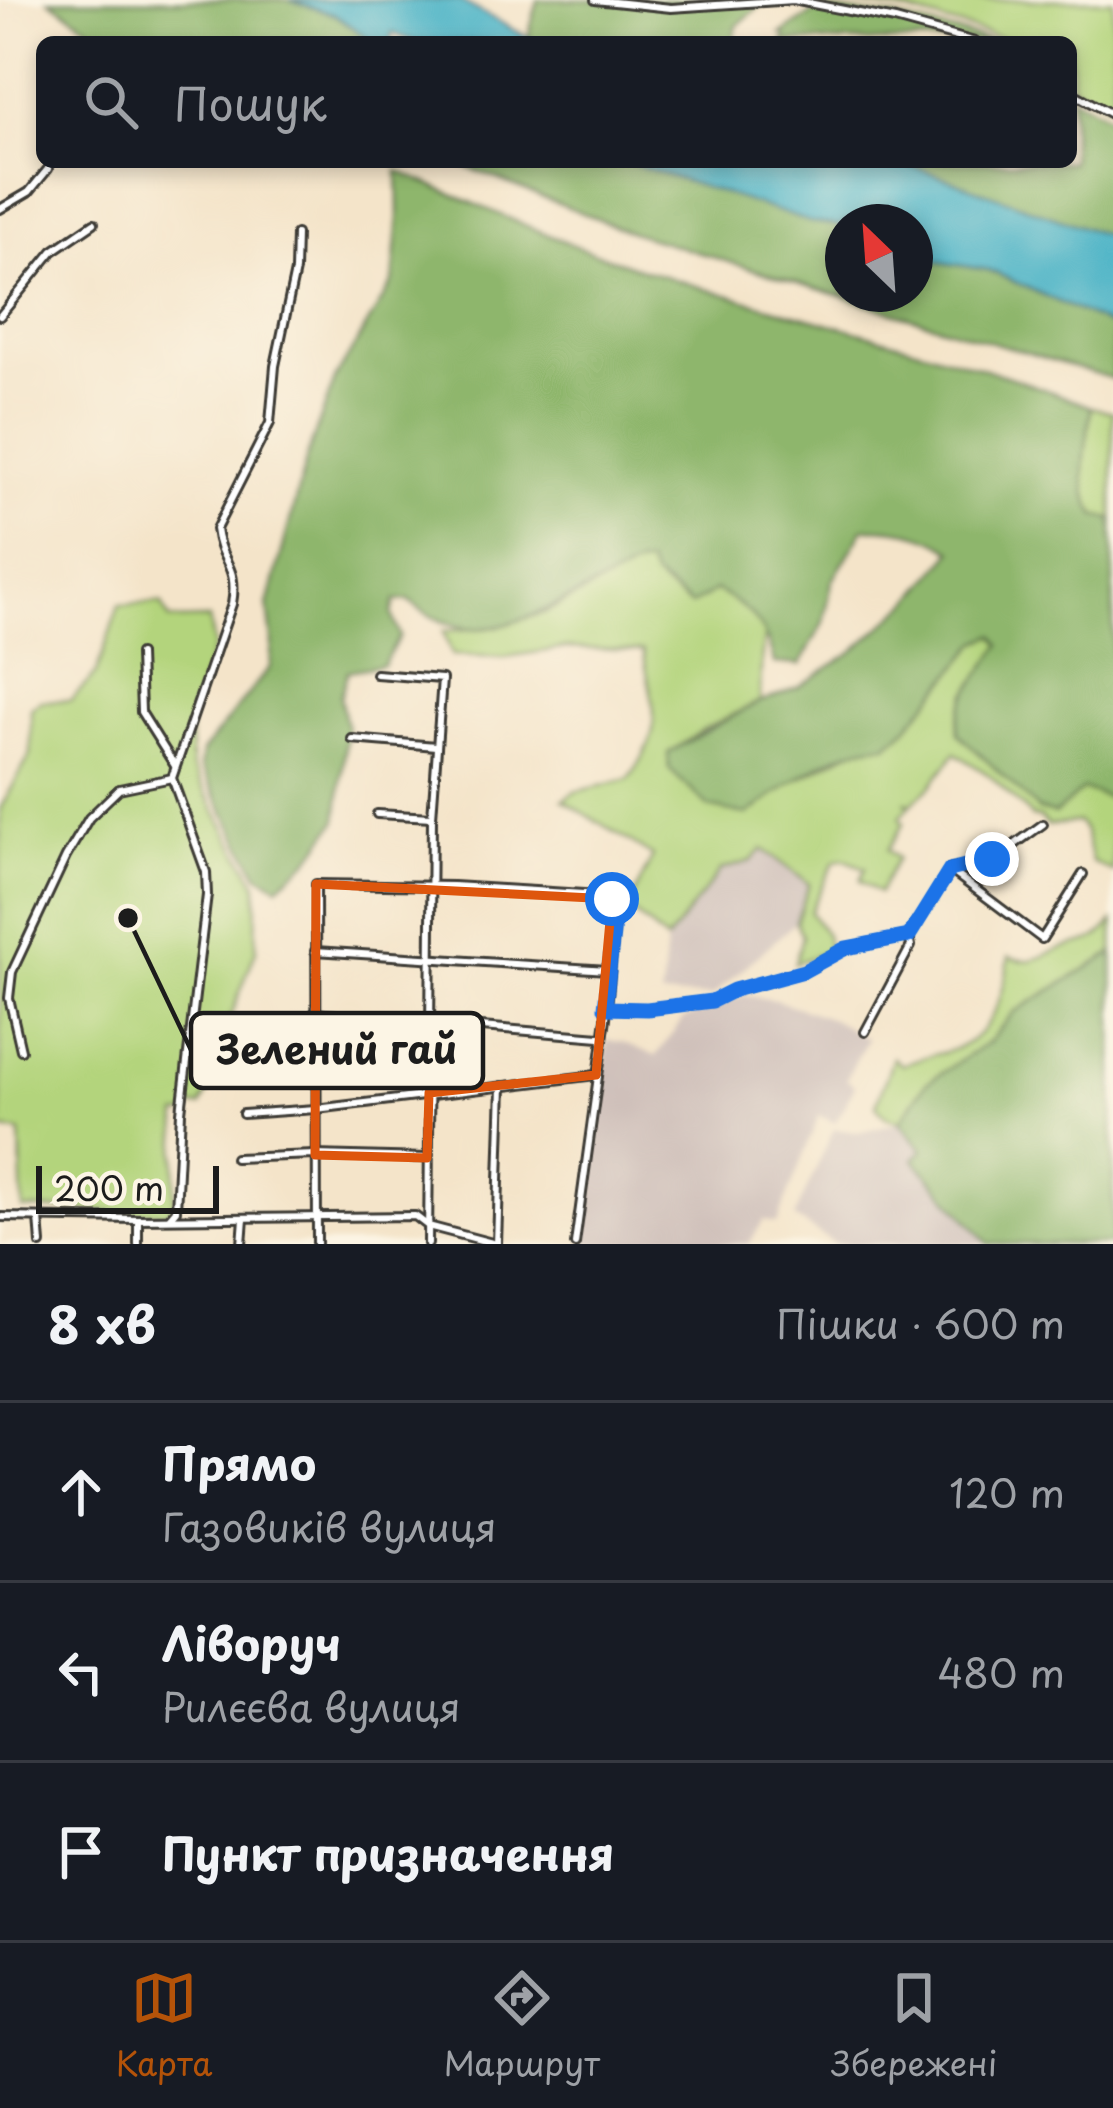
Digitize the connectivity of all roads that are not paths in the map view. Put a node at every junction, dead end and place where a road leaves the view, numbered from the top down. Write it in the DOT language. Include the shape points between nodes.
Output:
graph roads {
  1 [pos="595,0"];
  2 [pos="954,36"];
  3 [pos="1077,95"];
  4 [pos="1113,115"];
  5 [pos="48,169"];
  6 [pos="0,209"];
  7 [pos="94,224"];
  8 [pos="296,234"];
  9 [pos="0,316"];
  10 [pos="139,654"];
  11 [pos="376,674"];
  12 [pos="352,739"];
  13 [pos="436,746"];
  14 [pos="175,766"];
  15 [pos="172,778"];
  16 [pos="376,814"];
  17 [pos="432,818"];
  18 [pos="1043,824"];
  19 [pos="950,870"];
  20 [pos="1083,874"];
  21 [pos="431,885"];
  22 [pos="909,936"];
  23 [pos="315,951"];
  24 [pos="429,956"];
  25 [pos="608,970"];
  26 [pos="605,1008"];
  27 [pos="314,1013"];
  28 [pos="431,1022"];
  29 [pos="865,1031"];
  30 [pos="600,1037"];
  31 [pos="21,1050"];
  32 [pos="596,1075"];
  33 [pos="502,1085"];
  34 [pos="429,1093"];
  35 [pos="316,1109"];
  36 [pos="243,1114"];
  37 [pos="316,1155"];
  38 [pos="235,1158"];
  39 [pos="427,1158"];
  40 [pos="316,1214"];
  41 [pos="0,1216"];
  42 [pos="39,1216"];
  43 [pos="244,1216"];
  44 [pos="170,1217"];
  45 [pos="138,1220"];
  46 [pos="428,1226"];
  47 [pos="41,1244"];
  48 [pos="138,1244"];
  49 [pos="242,1244"];
  50 [pos="317,1244"];
  51 [pos="428,1244"];
  52 [pos="496,1244"];
  53 [pos="575,1244"];
  1 -- 2 [label="street" via="671,8 793,0"];
  3 -- 4 [label="street"];
  5 -- 6 [label="street"];
  7 -- 9 [label="street" via="53,251"];
  8 -- 14 [label="street" via="270,423 216,529 236,581 232,604"];
  10 -- 14 [label="street" via="141,712"];
  11 -- 13 [label="street" via="442,679"];
  12 -- 13 [label="street"];
  13 -- 17 [label="street"];
  14 -- 15 [label="street"];
  15 -- 31 [label="street" via="119,790 89,818 66,857 9,984"];
  15 -- 44 [label="street" via="206,872 206,895"];
  16 -- 17 [label="street"];
  17 -- 21 [label="street"];
  18 -- 19 [label="street" via="999,856"];
  19 -- 20 [label="street" via="1042,939"];
  19 -- 22 [label="street"];
  21 -- 23 [label="street" via="316,884"];
  21 -- 24 [label="street"];
  21 -- 25 [label="street" via="619,902"];
  22 -- 26 [label="street" via="846,948 712,1001"];
  22 -- 29 [label="street"];
  23 -- 24 [label="street"];
  23 -- 27 [label="street"];
  24 -- 25 [label="street"];
  24 -- 28 [label="street"];
  25 -- 26 [label="street"];
  26 -- 30 [label="street"];
  27 -- 28 [label="street"];
  27 -- 35 [label="street"];
  28 -- 30 [label="street"];
  28 -- 34 [label="street"];
  30 -- 32 [label="street"];
  32 -- 33 [label="street"];
  32 -- 53 [label="street"];
  33 -- 34 [label="street"];
  33 -- 52 [label="street"];
  34 -- 35 [label="street"];
  34 -- 39 [label="street"];
  35 -- 36 [label="street"];
  35 -- 37 [label="street"];
  37 -- 38 [label="street"];
  37 -- 39 [label="street"];
  37 -- 40 [label="street"];
  39 -- 46 [label="street"];
  40 -- 43 [label="street"];
  40 -- 46 [label="street" via="415,1216"];
  40 -- 50 [label="street"];
  41 -- 42 [label="street"];
  42 -- 45 [label="street"];
  42 -- 47 [label="street"];
  43 -- 44 [label="street"];
  43 -- 49 [label="street"];
  44 -- 45 [label="street"];
  45 -- 48 [label="street"];
  46 -- 51 [label="street"];
  46 -- 52 [label="street"];
}
